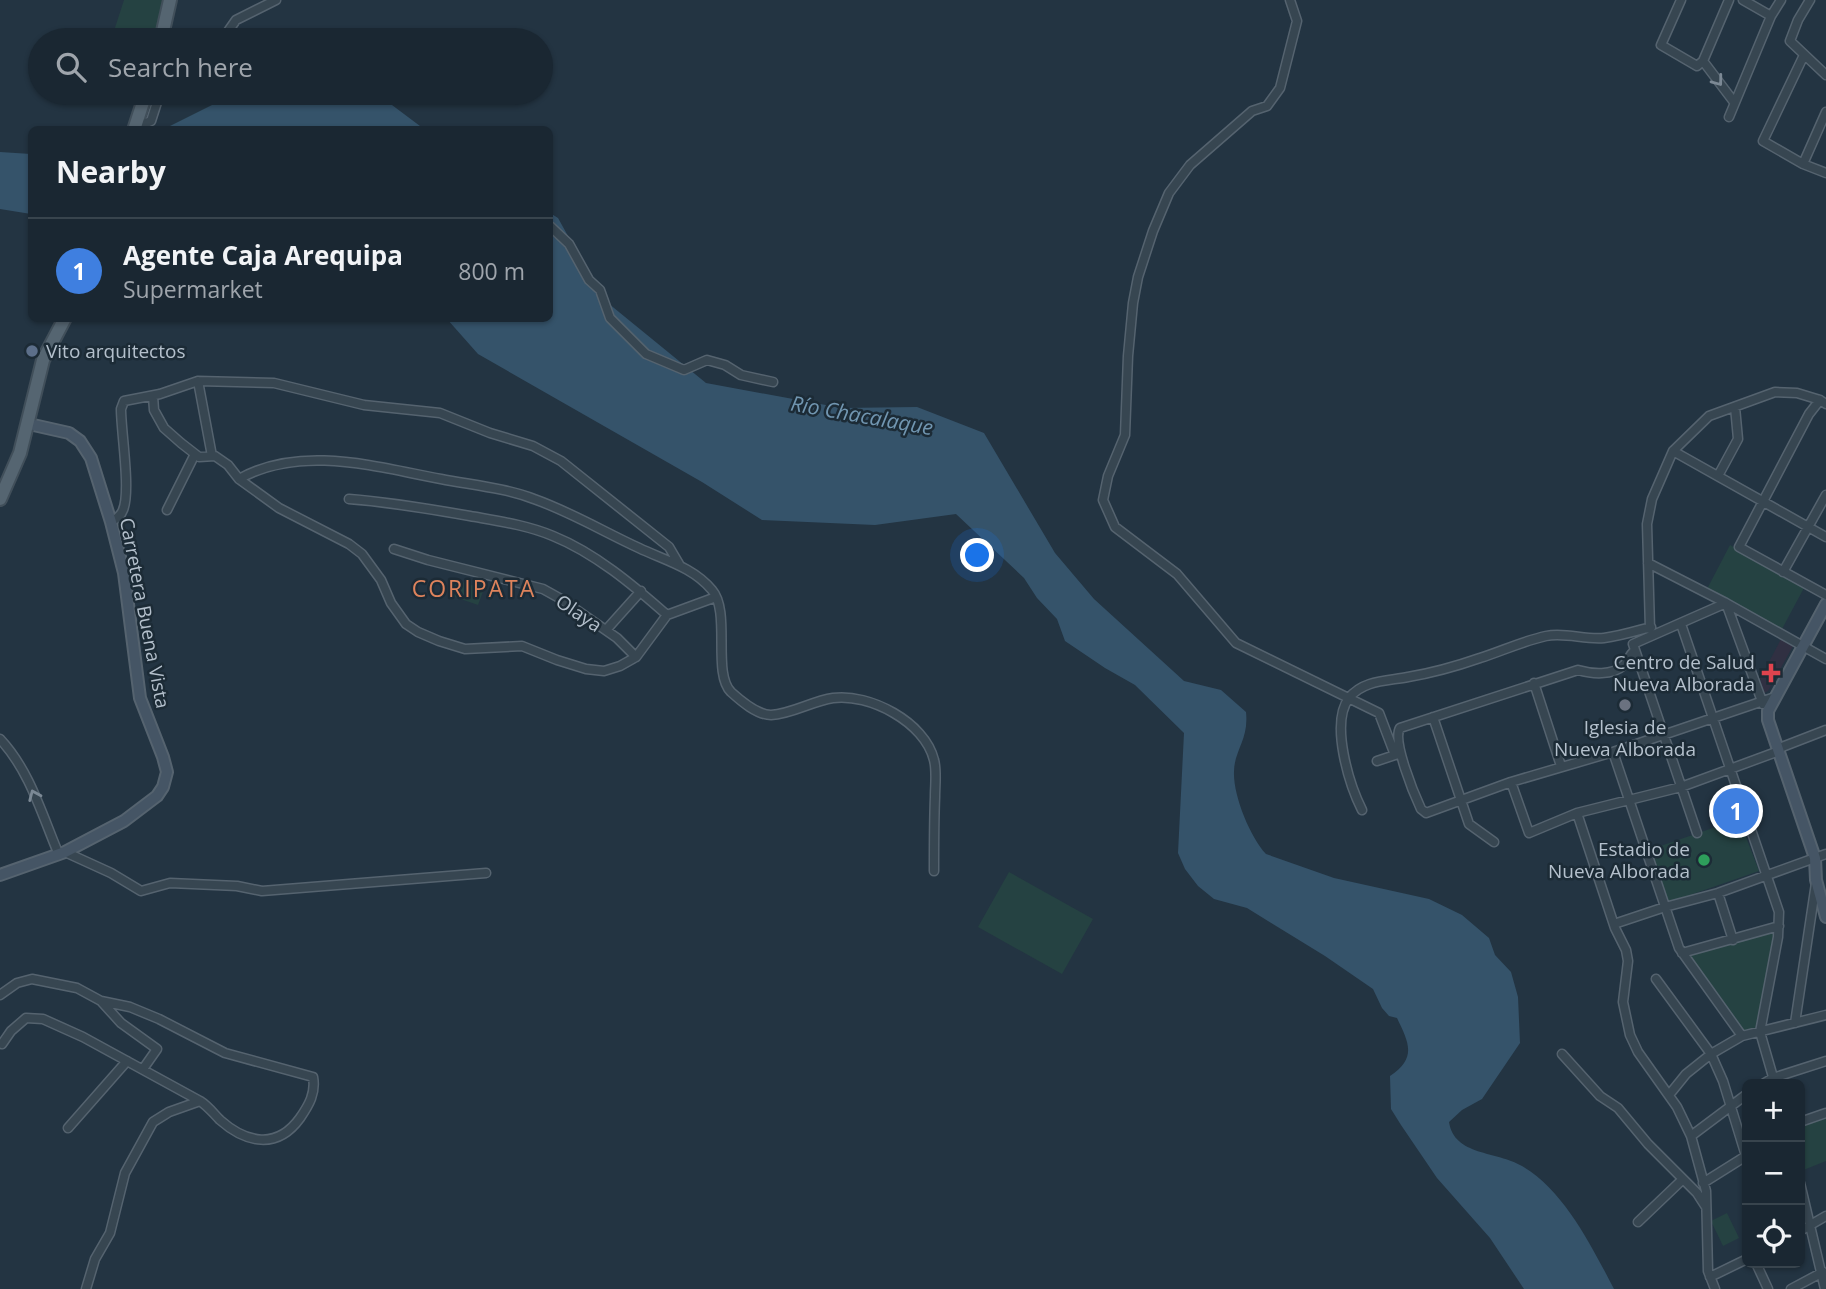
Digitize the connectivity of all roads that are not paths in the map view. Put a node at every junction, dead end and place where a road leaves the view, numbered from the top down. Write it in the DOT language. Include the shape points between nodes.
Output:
graph roads {
  1 [pos="170,0"];
  2 [pos="276,0"];
  3 [pos="1290,0"];
  4 [pos="1681,0"];
  5 [pos="1729,0"];
  6 [pos="1743,0"];
  7 [pos="1781,0"];
  8 [pos="1810,0"];
  9 [pos="1771,16"];
  10 [pos="164,28"];
  11 [pos="230,28"];
  12 [pos="1804,55"];
  13 [pos="1703,61"];
  14 [pos="1826,75"];
  15 [pos="1734,102"];
  16 [pos="142,105"];
  17 [pos="156,105"];
  18 [pos="1826,112"];
  19 [pos="1729,117"];
  20 [pos="134,126"];
  21 [pos="140,126"];
  22 [pos="1803,164"];
  23 [pos="1826,173"];
  24 [pos="553,229"];
  25 [pos="63,322"];
  26 [pos="198,382"];
  27 [pos="773,382"];
  28 [pos="153,396"];
  29 [pos="1823,402"];
  30 [pos="1735,407"];
  31 [pos="29,424"];
  32 [pos="1673,452"];
  33 [pos="195,454"];
  34 [pos="212,456"];
  35 [pos="1718,476"];
  36 [pos="239,479"];
  37 [pos="1826,495"];
  38 [pos="0,499"];
  39 [pos="349,499"];
  40 [pos="1763,501"];
  41 [pos="167,510"];
  42 [pos="111,522"];
  43 [pos="1808,527"];
  44 [pos="1826,537"];
  45 [pos="394,549"];
  46 [pos="1648,563"];
  47 [pos="679,564"];
  48 [pos="1783,572"];
  49 [pos="641,591"];
  50 [pos="1826,595"];
  51 [pos="716,597"];
  52 [pos="1726,603"];
  53 [pos="1826,604"];
  54 [pos="667,615"];
  55 [pos="1681,624"];
  56 [pos="1651,627"];
  57 [pos="606,630"];
  58 [pos="1649,637"];
  59 [pos="1803,647"];
  60 [pos="1634,652"];
  61 [pos="636,657"];
  62 [pos="1826,659"];
  63 [pos="1534,683"];
  64 [pos="1775,697"];
  65 [pos="1349,698"];
  66 [pos="1761,701"];
  67 [pos="1768,711"];
  68 [pos="1433,717"];
  69 [pos="1713,719"];
  70 [pos="1826,731"];
  71 [pos="1662,736"];
  72 [pos="0,739"];
  73 [pos="1779,751"];
  74 [pos="1613,752"];
  75 [pos="1398,754"];
  76 [pos="1377,761"];
  77 [pos="1561,766"];
  78 [pos="1729,769"];
  79 [pos="1511,782"];
  80 [pos="1681,787"];
  81 [pos="1461,800"];
  82 [pos="1628,801"];
  83 [pos="1362,810"];
  84 [pos="1577,813"];
  85 [pos="1697,833"];
  86 [pos="1494,842"];
  87 [pos="62,853"];
  88 [pos="1821,856"];
  89 [pos="933,871"];
  90 [pos="486,873"];
  91 [pos="0,875"];
  92 [pos="1767,876"];
  93 [pos="1816,880"];
  94 [pos="1718,893"];
  95 [pos="1665,907"];
  96 [pos="1826,916"];
  97 [pos="1614,924"];
  98 [pos="1779,926"];
  99 [pos="1733,940"];
  100 [pos="1682,953"];
  101 [pos="1656,979"];
  102 [pos="0,995"];
  103 [pos="101,1002"];
  104 [pos="1826,1015"];
  105 [pos="1795,1023"];
  106 [pos="1760,1032"];
  107 [pos="1742,1036"];
  108 [pos="2,1044"];
  109 [pos="1562,1054"];
  110 [pos="1712,1054"];
  111 [pos="127,1061"];
  112 [pos="1826,1061"];
  113 [pos="143,1069"];
  114 [pos="1773,1079"];
  115 [pos="1779,1079"];
  116 [pos="1669,1095"];
  117 [pos="1742,1098"];
  118 [pos="200,1101"];
  119 [pos="1730,1106"];
  120 [pos="1826,1113"];
  121 [pos="1805,1120"];
  122 [pos="68,1128"];
  123 [pos="1691,1136"];
  124 [pos="1742,1142"];
  125 [pos="1742,1160"];
  126 [pos="1682,1180"];
  127 [pos="1703,1183"];
  128 [pos="1803,1205"];
  129 [pos="1707,1209"];
  130 [pos="1826,1216"];
  131 [pos="1638,1222"];
  132 [pos="1809,1224"];
  133 [pos="1805,1227"];
  134 [pos="1742,1261"];
  135 [pos="1758,1268"];
  136 [pos="1824,1271"];
  137 [pos="1710,1276"];
  138 [pos="86,1289"];
  139 [pos="1715,1289"];
  140 [pos="1768,1289"];
  141 [pos="1791,1289"];
  142 [pos="1825,1289"];
  1 -- 10 [label="main road"];
  2 -- 11 [label="street" via="236,20"];
  3 -- 65 [label="street" via="1297,21 1280,88 1267,106 1252,111 1190,165 1169,193 1153,231 1133,303 1125,435 1103,502 1115,527 1177,574 1236,643"];
  4 -- 13 [label="street" via="1661,45 1697,66"];
  5 -- 13 [label="street"];
  6 -- 9 [label="street"];
  7 -- 9 [label="street"];
  8 -- 12 [label="street" via="1790,41"];
  9 -- 15 [label="street"];
  12 -- 14 [label="street"];
  12 -- 22 [label="street" via="1763,141"];
  13 -- 15 [label="street, one-way"];
  15 -- 19 [label="street"];
  16 -- 20 [label="main road"];
  17 -- 21 [label="street" via="151,121"];
  18 -- 22 [label="street"];
  22 -- 23 [label="street"];
  24 -- 27 [label="street" via="600,290 610,318 646,354 684,370 707,360"];
  25 -- 31 [label="main road" via="43,360"];
  26 -- 28 [label="street"];
  26 -- 34 [label="street"];
  26 -- 47 [label="street" via="274,383 364,405 440,413 533,446 561,461 669,547"];
  28 -- 33 [label="street" via="154,410 164,428"];
  28 -- 42 [label="street" via="122,404 125,500 122,512"];
  29 -- 30 [label="street" via="1785,391"];
  29 -- 40 [label="street" via="1809,414"];
  30 -- 32 [label="street" via="1709,416"];
  30 -- 35 [label="street" via="1738,439"];
  31 -- 38 [label="main road"];
  31 -- 42 [label="main road, Carretera Buena Vista" via="69,433 84,446"];
  32 -- 35 [label="street"];
  32 -- 46 [label="street" via="1649,511"];
  33 -- 34 [label="street"];
  33 -- 41 [label="street"];
  34 -- 36 [label="street" via="224,461"];
  35 -- 40 [label="street"];
  36 -- 47 [label="street" via="284,464 349,461 481,486 569,512"];
  36 -- 61 [label="street" via="279,508 362,554 406,624 418,632 465,649 522,646 586,669 604,670"];
  37 -- 43 [label="street"];
  39 -- 49 [label="street" via="524,526 586,552"];
  40 -- 43 [label="street"];
  40 -- 48 [label="street" via="1739,547"];
  42 -- 87 [label="main road, Carretera Buena Vista" via="124,573 140,698 165,763 166,779 155,799 130,817"];
  43 -- 44 [label="street"];
  43 -- 48 [label="street"];
  45 -- 57 [label="street, Olaya" via="543,589"];
  46 -- 52 [label="street"];
  46 -- 56 [label="street"];
  47 -- 51 [label="street"];
  48 -- 50 [label="street"];
  49 -- 54 [label="street"];
  49 -- 57 [label="street"];
  51 -- 54 [label="street"];
  51 -- 89 [label="street" via="724,680 729,690 758,712 771,715 833,698 855,698 883,706 926,741 934,760"];
  52 -- 55 [label="street"];
  52 -- 59 [label="street"];
  52 -- 66 [label="street"];
  53 -- 59 [label="main road"];
  54 -- 61 [label="street"];
  55 -- 58 [label="street"];
  55 -- 69 [label="street"];
  56 -- 58 [label="street"];
  56 -- 65 [label="street" via="1604,638 1548,636 1478,659 1369,684"];
  57 -- 61 [label="street, Olaya"];
  58 -- 60 [label="street" via="1636,641"];
  59 -- 62 [label="street"];
  59 -- 64 [label="main road"];
  60 -- 63 [label="street" via="1620,668 1598,674 1578,670"];
  60 -- 71 [label="street"];
  63 -- 68 [label="street"];
  63 -- 77 [label="street"];
  64 -- 66 [label="street"];
  64 -- 67 [label="main road"];
  65 -- 75 [label="street" via="1379,713"];
  65 -- 83 [label="street" via="1342,713 1343,747"];
  66 -- 67 [label="street"];
  66 -- 69 [label="street"];
  67 -- 73 [label="main road"];
  68 -- 75 [label="street" via="1400,727"];
  68 -- 81 [label="street"];
  69 -- 71 [label="street"];
  69 -- 78 [label="street"];
  70 -- 73 [label="street"];
  71 -- 74 [label="street"];
  71 -- 80 [label="street"];
  87 -- 72 [label="street, one-way" via="25,774"];
  73 -- 78 [label="street"];
  73 -- 88 [label="main road"];
  74 -- 77 [label="street"];
  74 -- 82 [label="street"];
  75 -- 76 [label="street"];
  75 -- 81 [label="street" via="1426,813"];
  77 -- 79 [label="street"];
  78 -- 80 [label="street"];
  78 -- 92 [label="street"];
  79 -- 81 [label="street"];
  79 -- 84 [label="street" via="1529,833"];
  80 -- 82 [label="street"];
  80 -- 85 [label="street"];
  81 -- 86 [label="street" via="1469,824"];
  82 -- 84 [label="street"];
  82 -- 95 [label="street"];
  84 -- 97 [label="street"];
  87 -- 90 [label="street" via="141,891 164,883 273,891"];
  87 -- 91 [label="main road, Carretera Buena Vista"];
  88 -- 92 [label="street"];
  88 -- 93 [label="main road"];
  92 -- 94 [label="street"];
  92 -- 98 [label="street"];
  93 -- 96 [label="main road"];
  93 -- 105 [label="street"];
  94 -- 95 [label="street"];
  94 -- 99 [label="street"];
  95 -- 97 [label="street"];
  95 -- 100 [label="street"];
  97 -- 116 [label="street" via="1628,961 1623,1002 1630,1035"];
  98 -- 99 [label="street"];
  98 -- 106 [label="street"];
  99 -- 100 [label="street"];
  100 -- 107 [label="street"];
  101 -- 110 [label="street"];
  102 -- 103 [label="street" via="32,979 77,988"];
  103 -- 113 [label="street" via="157,1049"];
  103 -- 118 [label="street" via="130,1007 243,1059 313,1077 313,1095 296,1124 266,1140 245,1137"];
  104 -- 105 [label="street"];
  105 -- 106 [label="street"];
  106 -- 107 [label="street"];
  106 -- 114 [label="street"];
  107 -- 110 [label="street"];
  108 -- 111 [label="street" via="26,1018 43,1019"];
  109 -- 126 [label="street"];
  110 -- 116 [label="street"];
  110 -- 119 [label="street"];
  111 -- 113 [label="street"];
  111 -- 122 [label="street"];
  112 -- 115 [label="street"];
  113 -- 118 [label="street"];
  116 -- 123 [label="street"];
  117 -- 119 [label="street"];
  118 -- 138 [label="street" via="153,1122 125,1172 110,1233 95,1259"];
  119 -- 123 [label="street"];
  119 -- 124 [label="street"];
  120 -- 121 [label="street"];
  123 -- 127 [label="street"];
  125 -- 127 [label="street"];
  126 -- 129 [label="street"];
  126 -- 131 [label="street"];
  127 -- 129 [label="street"];
  128 -- 132 [label="street"];
  129 -- 137 [label="street"];
  130 -- 132 [label="street"];
  132 -- 133 [label="street"];
  132 -- 136 [label="street"];
  134 -- 137 [label="street"];
  135 -- 140 [label="street"];
  136 -- 141 [label="street"];
  136 -- 142 [label="street"];
  137 -- 139 [label="street"];
}
